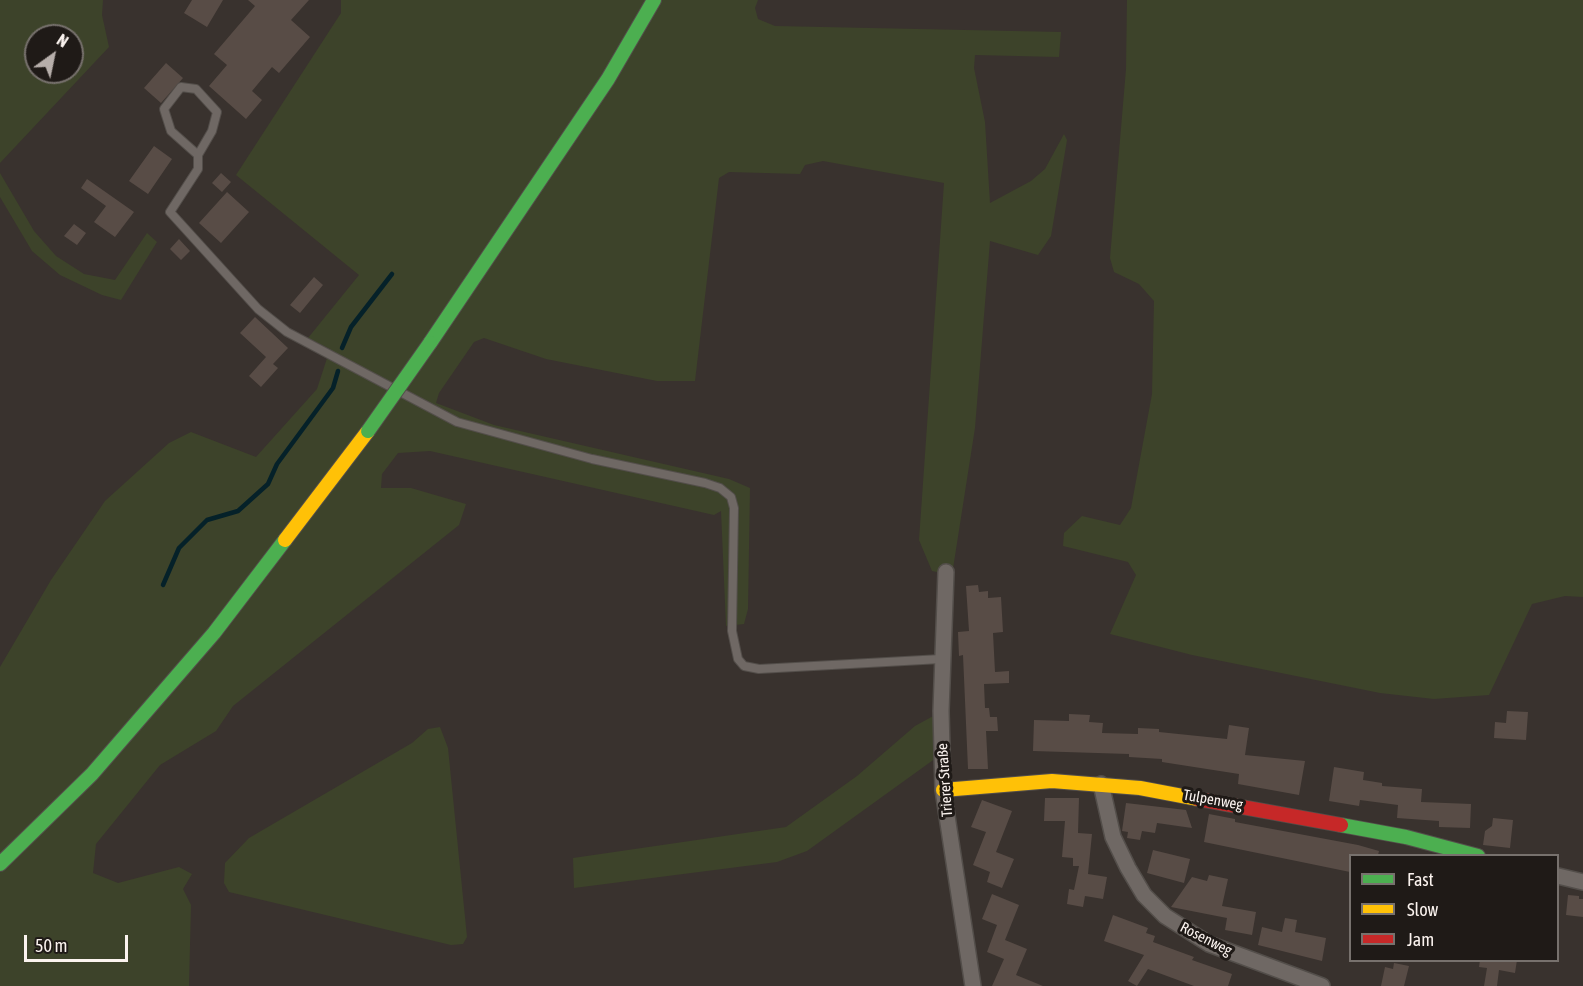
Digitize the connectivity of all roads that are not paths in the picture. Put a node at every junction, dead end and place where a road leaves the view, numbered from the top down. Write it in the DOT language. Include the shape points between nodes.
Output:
graph roads {
  1 [pos="654,0"];
  2 [pos="198,155"];
  3 [pos="946,572"];
  4 [pos="941,659"];
  5 [pos="1101,784"];
  6 [pos="943,790"];
  7 [pos="1474,854"];
  8 [pos="0,864"];
  9 [pos="1559,876"];
  10 [pos="1583,882"];
  11 [pos="973,986"];
  12 [pos="1322,986"];
  1 -- 8 [label="main road, bridge" via="569,138 368,432 214,633 92,774"];
  2 -- 2 [label="lane" via="212,131 217,112 196,89 182,87 164,109 171,131"];
  2 -- 4 [label="lane" via="198,169 170,212 258,309 287,332 457,422 720,489 730,497 734,508 732,631 738,659 744,666 759,669"];
  3 -- 4 [label="street, Trierer Straße"];
  4 -- 6 [label="street, Trierer Straße"];
  5 -- 6 [label="main road, Tulpenweg" via="1052,782"];
  5 -- 7 [label="main road, Tulpenweg" via="1271,810"];
  5 -- 12 [label="street, Rosenweg" via="1113,837 1128,868 1144,895 1165,916 1209,944"];
  6 -- 11 [label="street, Trierer Straße"];
  9 -- 10 [label="street"];
}
